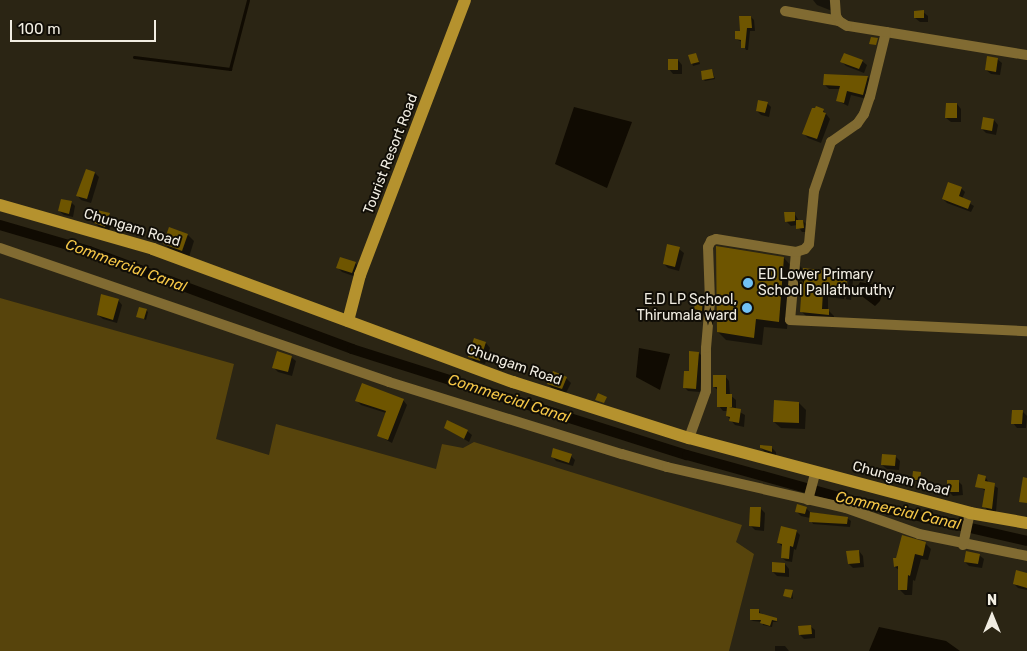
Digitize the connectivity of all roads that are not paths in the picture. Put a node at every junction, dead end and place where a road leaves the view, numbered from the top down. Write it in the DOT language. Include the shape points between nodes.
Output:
graph roads {
  1 [pos="465,0"];
  2 [pos="835,0"];
  3 [pos="785,12"];
  4 [pos="839,21"];
  5 [pos="886,32"];
  6 [pos="1027,55"];
  7 [pos="0,205"];
  8 [pos="0,248"];
  9 [pos="796,252"];
  10 [pos="348,321"];
  11 [pos="1027,331"];
  12 [pos="689,438"];
  13 [pos="816,473"];
  14 [pos="808,500"];
  15 [pos="970,513"];
  16 [pos="1027,523"];
  17 [pos="963,545"];
  18 [pos="1027,556"];
  1 -- 10 [label="main road, Tourist Resort Road" via="360,275"];
  2 -- 4 [label="street"];
  3 -- 4 [label="street"];
  4 -- 5 [label="street" via="846,26"];
  5 -- 6 [label="street"];
  5 -- 9 [label="street" via="864,114 857,124 831,142 814,191 809,244"];
  7 -- 10 [label="main road, Chungam Road" via="153,249"];
  8 -- 14 [label="street" via="389,382 666,467"];
  9 -- 11 [label="street" via="790,320"];
  9 -- 12 [label="street" via="716,239 710,241 706,391"];
  10 -- 12 [label="main road, Chungam Road" via="513,382"];
  12 -- 13 [label="main road, Chungam Road"];
  13 -- 14 [label="street"];
  13 -- 15 [label="main road, Chungam Road"];
  14 -- 17 [label="street" via="846,508 919,534"];
  15 -- 16 [label="main road, Chungam Road"];
  15 -- 17 [label="street"];
  17 -- 18 [label="street"];
}
